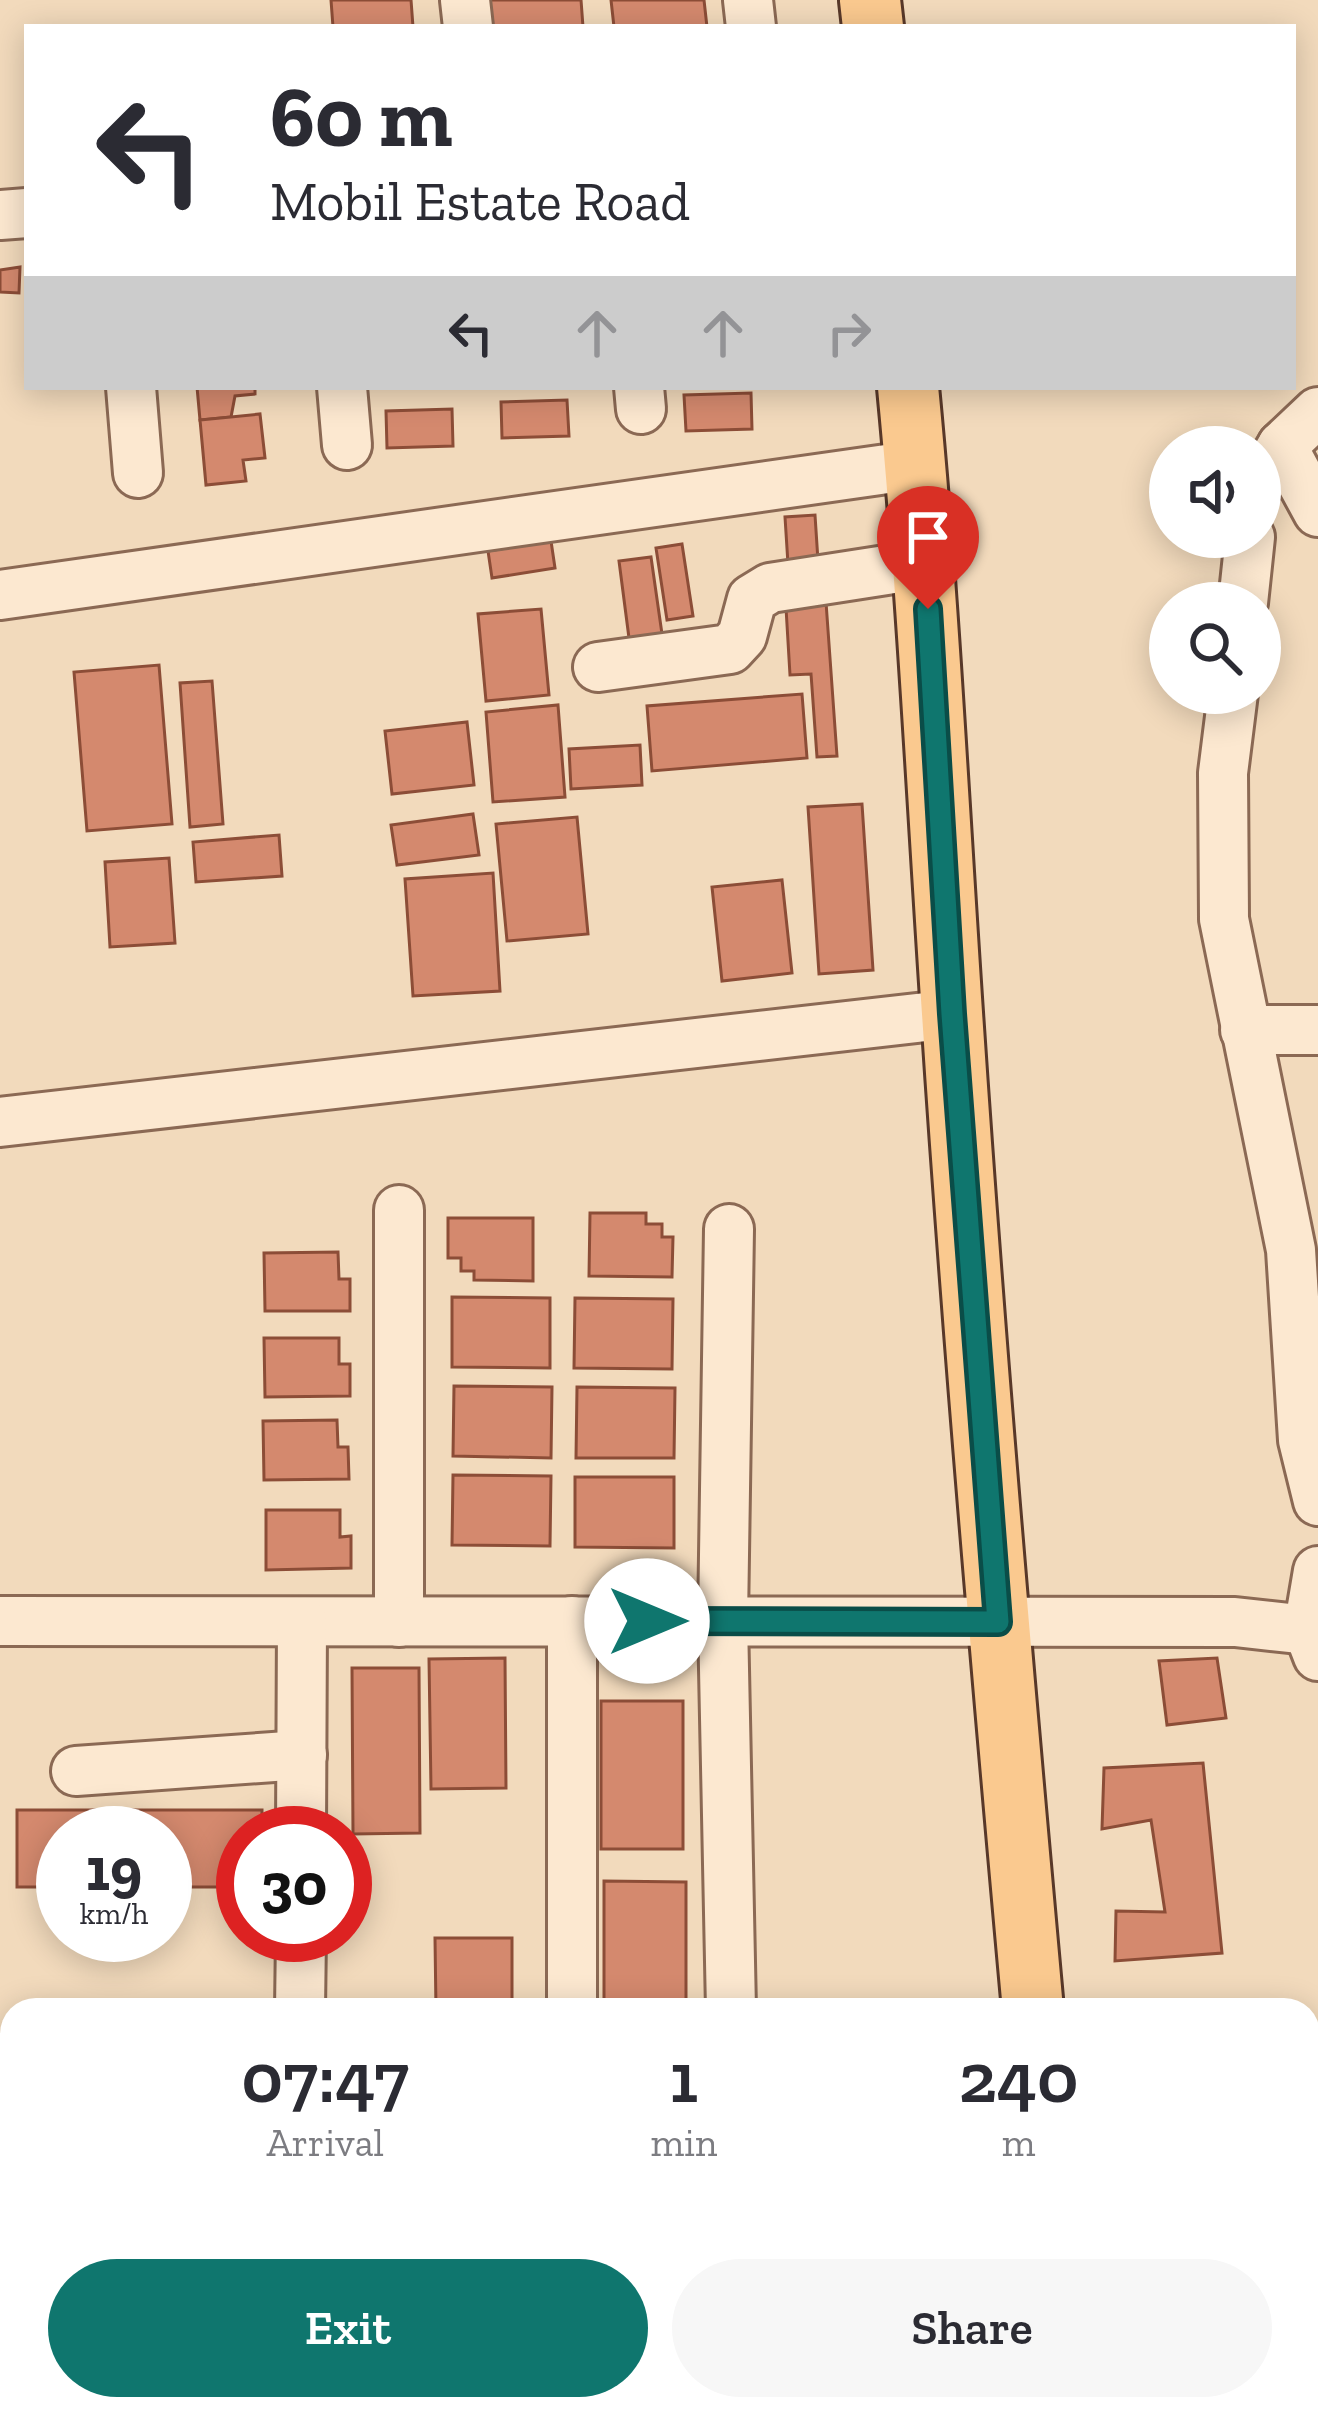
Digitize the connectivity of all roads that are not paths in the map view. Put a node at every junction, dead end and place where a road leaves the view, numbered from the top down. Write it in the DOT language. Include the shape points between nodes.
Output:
graph roads {
  1 [pos="131,390"];
  2 [pos="342,390"];
  3 [pos="908,390"];
  4 [pos="1318,412"];
  5 [pos="347,445"];
  6 [pos="1281,453"];
  7 [pos="915,465"];
  8 [pos="138,473"];
  9 [pos="1281,474"];
  10 [pos="1318,512"];
  11 [pos="925,564"];
  12 [pos="0,595"];
  13 [pos="598,667"];
  14 [pos="1230,714"];
  15 [pos="952,1014"];
  16 [pos="1246,1030"];
  17 [pos="1318,1030"];
  18 [pos="0,1122"];
  19 [pos="399,1210"];
  20 [pos="729,1229"];
  21 [pos="1305,1251"];
  22 [pos="1318,1501"];
  23 [pos="1318,1571"];
  24 [pos="723,1620"];
  25 [pos="0,1621"];
  26 [pos="572,1621"];
  27 [pos="302,1622"];
  28 [pos="399,1622"];
  29 [pos="998,1622"];
  30 [pos="1313,1643"];
  31 [pos="302,1755"];
  32 [pos="76,1772"];
  33 [pos="301,1806"];
  34 [pos="301,1962"];
  35 [pos="300,1998"];
  36 [pos="572,1998"];
  37 [pos="731,1998"];
  38 [pos="1032,1998"];
  1 -- 8 [label="street"];
  2 -- 5 [label="street"];
  3 -- 7 [label="main road"];
  4 -- 6 [label="street"];
  7 -- 11 [label="main road"];
  7 -- 12 [label="street"];
  9 -- 10 [label="street"];
  11 -- 13 [label="street" via="770,588 752,598 730,649"];
  11 -- 15 [label="main road"];
  14 -- 16 [label="street" via="1224,919"];
  15 -- 18 [label="street"];
  15 -- 29 [label="main road"];
  16 -- 17 [label="street"];
  16 -- 21 [label="street"];
  19 -- 28 [label="street"];
  20 -- 24 [label="street"];
  21 -- 22 [label="street" via="1303,1440"];
  23 -- 30 [label="street"];
  24 -- 26 [label="street"];
  24 -- 29 [label="street"];
  24 -- 37 [label="street"];
  25 -- 27 [label="street"];
  26 -- 28 [label="street"];
  26 -- 36 [label="street"];
  27 -- 28 [label="street"];
  27 -- 31 [label="street"];
  29 -- 30 [label="street" via="1235,1622"];
  29 -- 38 [label="main road"];
  31 -- 32 [label="street"];
  31 -- 33 [label="street"];
  34 -- 35 [label="street"];
}
